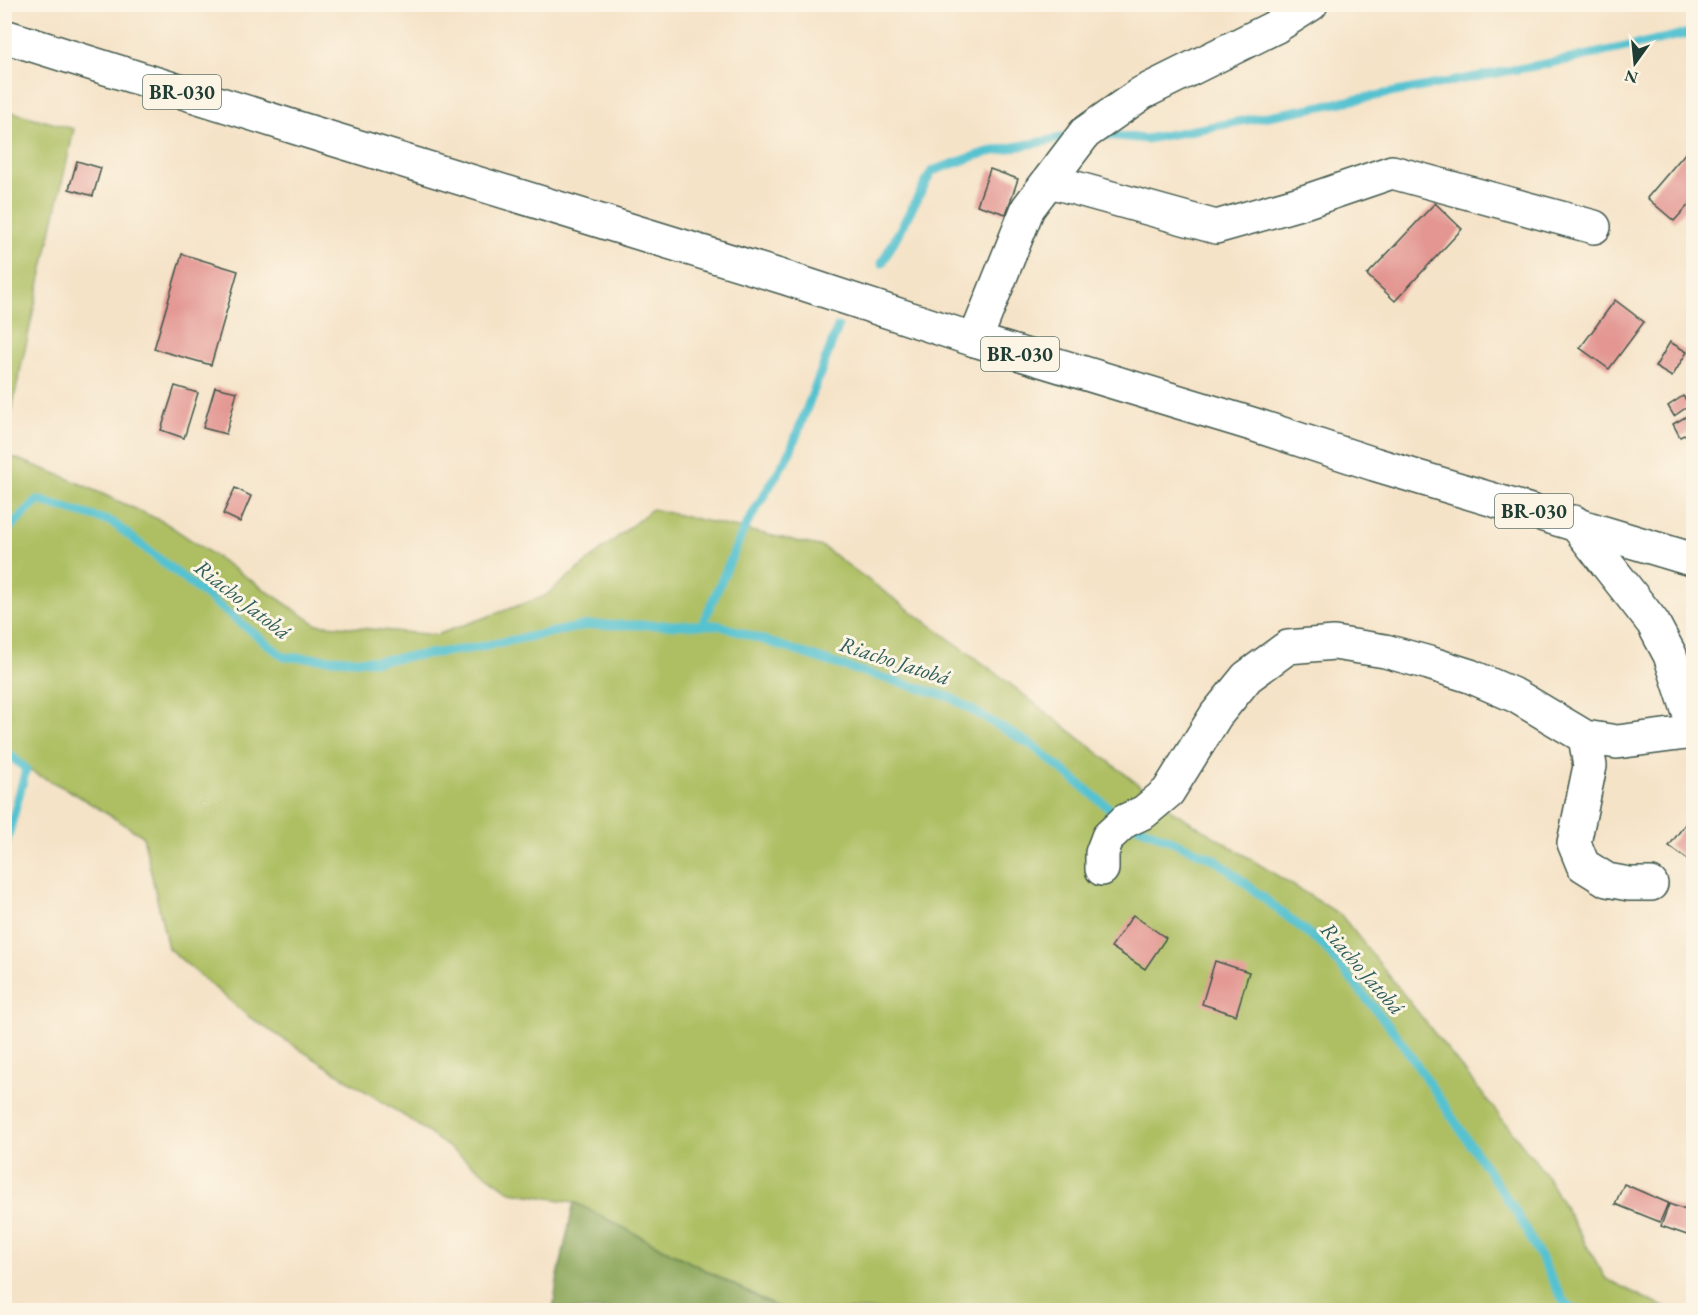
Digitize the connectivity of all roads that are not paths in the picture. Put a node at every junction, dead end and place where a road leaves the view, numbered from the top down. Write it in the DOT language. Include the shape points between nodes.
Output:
graph roads {
  1 [pos="1311,4"];
  2 [pos="4,36"];
  3 [pos="1050,181"];
  4 [pos="1594,227"];
  5 [pos="975,340"];
  6 [pos="1574,522"];
  7 [pos="1694,560"];
  8 [pos="1694,730"];
  9 [pos="1585,737"];
  10 [pos="1102,869"];
  11 [pos="1651,884"];
  1 -- 3 [label="street" via="1275,27 1142,93 1085,133"];
  2 -- 5 [label="street, BR-030" via="775,274"];
  3 -- 4 [label="street" via="1216,226 1392,172"];
  3 -- 5 [label="street" via="1028,208"];
  5 -- 6 [label="street, BR-030"];
  6 -- 7 [label="street, BR-030"];
  6 -- 8 [label="street" via="1653,623 1670,656"];
  8 -- 9 [label="street" via="1617,742"];
  9 -- 10 [label="street" via="1516,696 1429,663 1335,643 1288,648 1247,677 1216,715 1168,792 1144,812 1125,820 1108,837"];
  9 -- 11 [label="street" via="1590,766 1574,843 1583,865 1607,880"];
}
